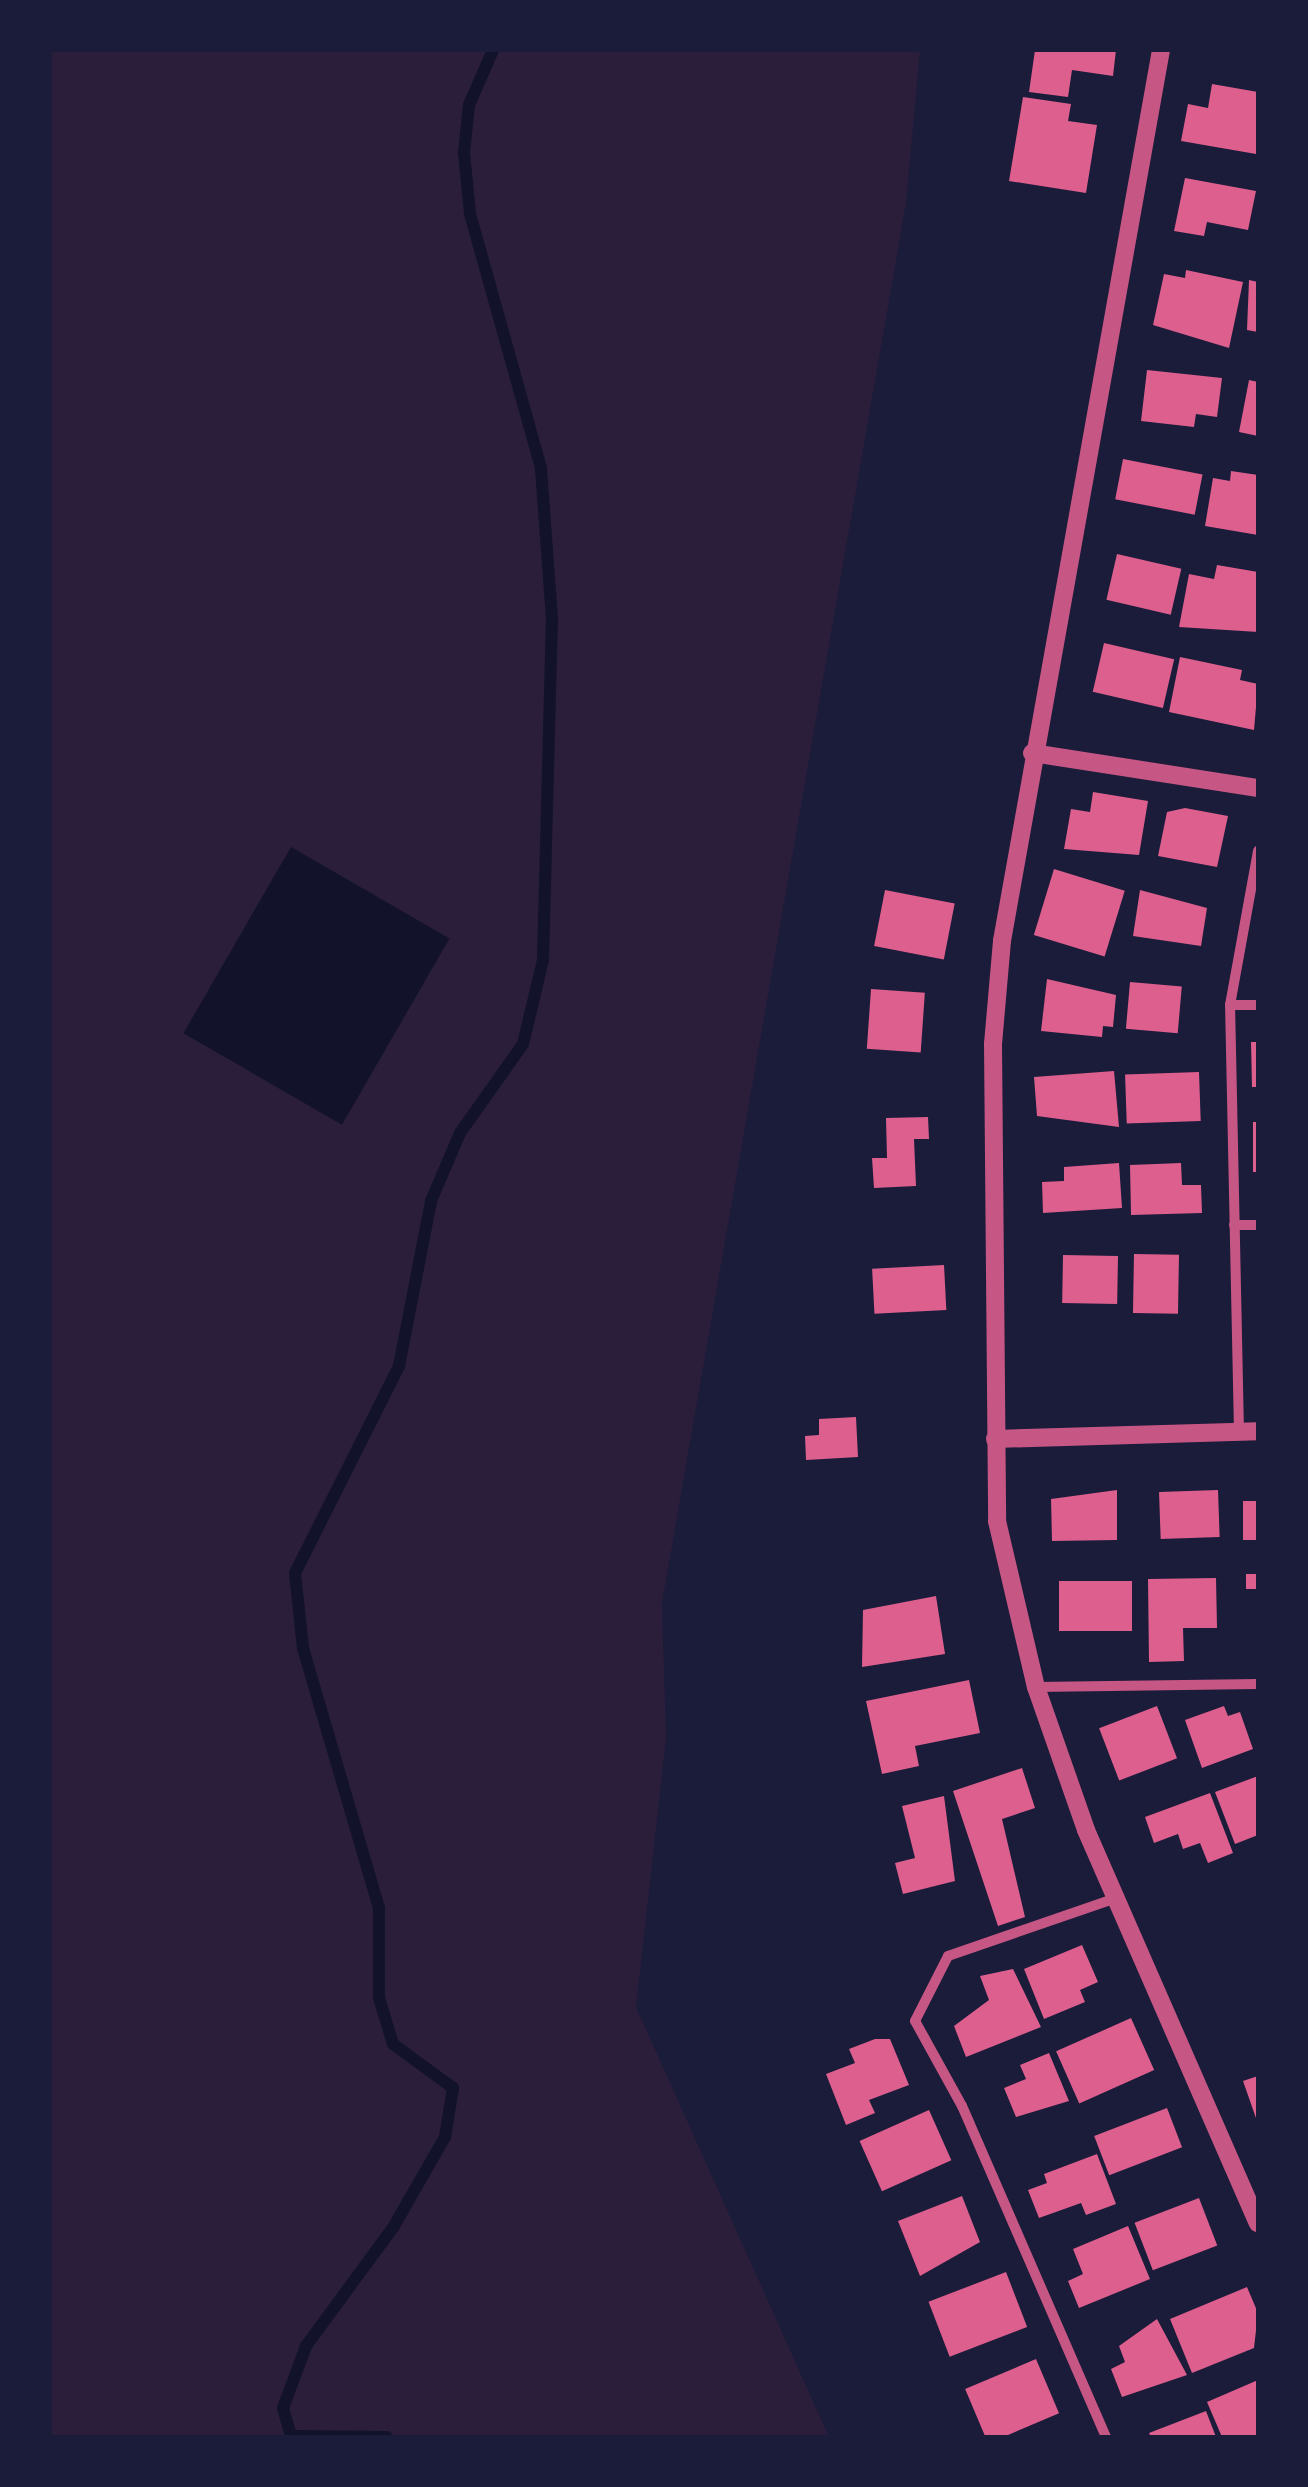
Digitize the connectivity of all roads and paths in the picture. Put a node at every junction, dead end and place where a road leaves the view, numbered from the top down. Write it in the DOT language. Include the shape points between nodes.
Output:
graph roads {
  1 [pos="1161,50"];
  2 [pos="1032,754"];
  3 [pos="1258,788"];
  4 [pos="1258,851"];
  5 [pos="1230,1005"];
  6 [pos="1258,1005"];
  7 [pos="1234,1225"];
  8 [pos="1258,1225"];
  9 [pos="1249,1432"];
  10 [pos="995,1439"];
  11 [pos="1258,1684"];
  12 [pos="1036,1687"];
  13 [pos="1116,1898"];
  14 [pos="1258,2223"];
  15 [pos="1106,2437"];
  1 -- 2 [label="street"];
  2 -- 3 [label="street"];
  2 -- 10 [label="street" via="992,1044"];
  4 -- 5 [label="street"];
  5 -- 6 [label="street"];
  5 -- 7 [label="street"];
  7 -- 8 [label="street"];
  7 -- 9 [label="street"];
  9 -- 10 [label="street"];
  10 -- 12 [label="street" via="997,1521"];
  11 -- 12 [label="street"];
  12 -- 13 [label="street"];
  13 -- 14 [label="street"];
  13 -- 15 [label="street" via="948,1956 914,2021 962,2106"];
}
